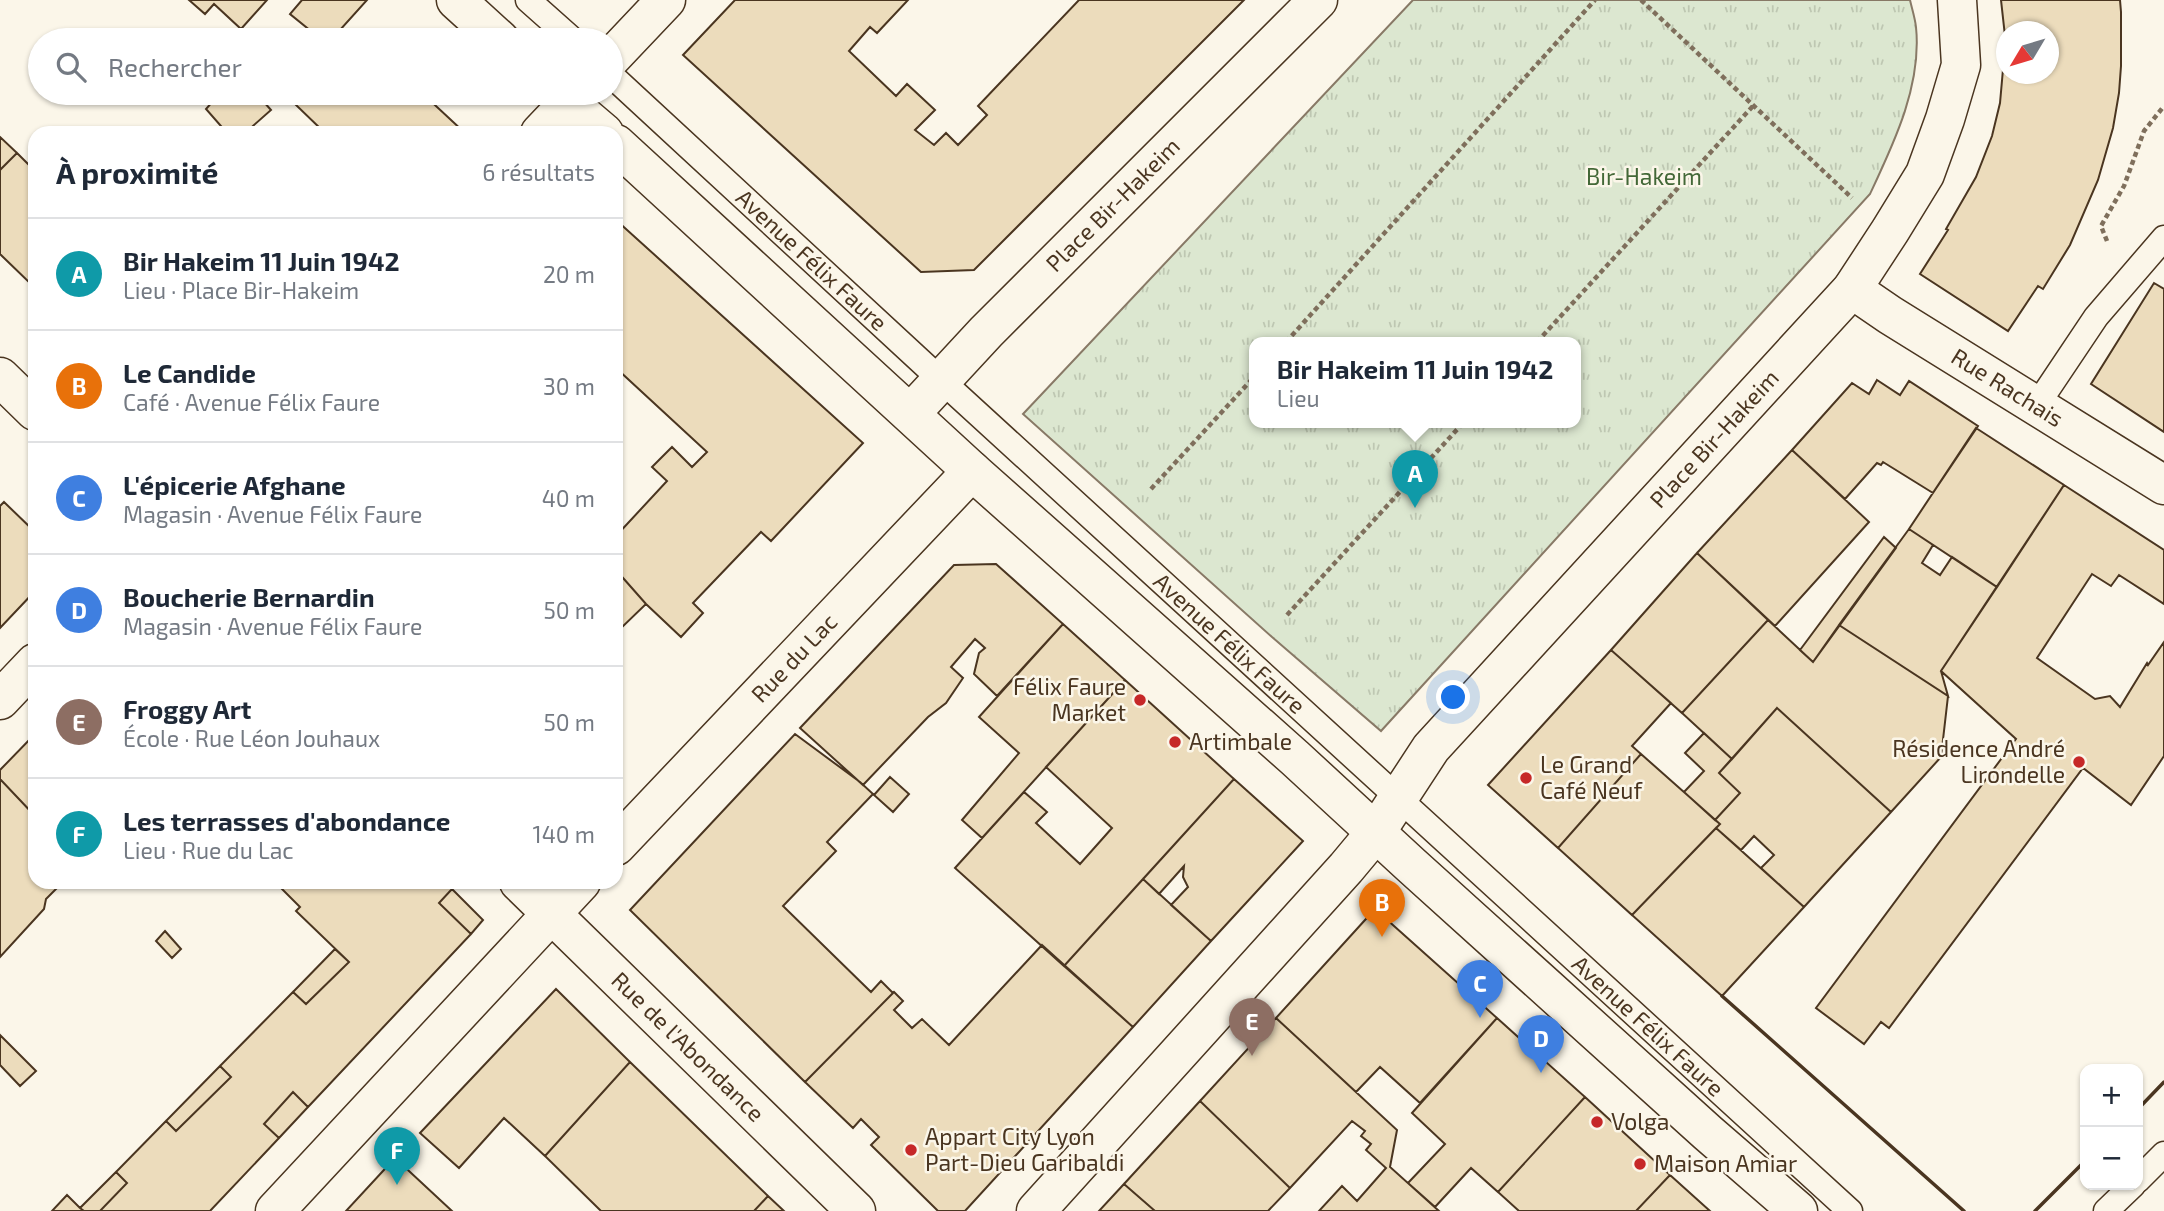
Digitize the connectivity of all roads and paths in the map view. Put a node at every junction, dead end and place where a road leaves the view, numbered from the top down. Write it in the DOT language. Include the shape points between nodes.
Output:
graph roads {
  1 [pos="456,0"];
  2 [pos="528,0"];
  3 [pos="666,0"];
  4 [pos="1318,0"];
  5 [pos="1595,0"];
  6 [pos="1641,0"];
  7 [pos="1957,0"];
  8 [pos="487,28"];
  9 [pos="560,28"];
  10 [pos="623,45"];
  11 [pos="623,86"];
  12 [pos="561,105"];
  13 [pos="577,105"];
  14 [pos="1753,106"];
  15 [pos="2164,106"];
  16 [pos="545,126"];
  17 [pos="597,126"];
  18 [pos="623,150"];
  19 [pos="1860,205"];
  20 [pos="2101,226"];
  21 [pos="2164,238"];
  22 [pos="1852,289"];
  23 [pos="1291,337"];
  24 [pos="1542,337"];
  25 [pos="0,377"];
  26 [pos="941,380"];
  27 [pos="1249,382"];
  28 [pos="28,404"];
  29 [pos="2037,405"];
  30 [pos="911,413"];
  31 [pos="1458,428"];
  32 [pos="972,471"];
  33 [pos="2164,485"];
  34 [pos="1151,489"];
  35 [pos="1287,615"];
  36 [pos="28,670"];
  37 [pos="0,700"];
  38 [pos="1398,797"];
  39 [pos="1376,832"];
  40 [pos="623,839"];
  41 [pos="526,889"];
  42 [pos="574,889"];
  43 [pos="551,914"];
  44 [pos="2164,1154"];
  45 [pos="2143,1175"];
  46 [pos="2128,1190"];
  47 [pos="275,1211"];
  48 [pos="856,1211"];
  49 [pos="1036,1211"];
  50 [pos="1798,1211"];
  51 [pos="1850,1211"];
  52 [pos="2106,1211"];
  1 -- 8 [label="street"];
  2 -- 9 [label="lane"];
  3 -- 10 [label="street"];
  4 -- 26 [label="street, Place Bir-Hakeim"];
  5 -- 23 [label="path"];
  6 -- 14 [label="path"];
  7 -- 22 [label="street, Place Bir-Hakeim" via="1961,65 1945,119 1925,174"];
  11 -- 26 [label="lane, Avenue Félix Faure"];
  12 -- 16 [label="street"];
  13 -- 17 [label="street"];
  14 -- 19 [label="path"];
  14 -- 24 [label="path"];
  15 -- 20 [label="path" via="2144,131 2124,186"];
  18 -- 30 [label="street, Avenue Félix Faure"];
  21 -- 29 [label="lane" via="2096,317"];
  22 -- 29 [label="street, Rue Rachais"];
  22 -- 38 [label="street, Place Bir-Hakeim" via="1431,748"];
  25 -- 28 [label="street"];
  26 -- 30 [label="street, Place Bir-Hakeim"];
  26 -- 38 [label="lane, Avenue Félix Faure"];
  27 -- 34 [label="path"];
  29 -- 33 [label="street, Rue Rachais"];
  30 -- 32 [label="street, Avenue Félix Faure"];
  31 -- 35 [label="path"];
  32 -- 39 [label="street, Avenue Félix Faure"];
  32 -- 40 [label="street, Rue du Lac"];
  36 -- 37 [label="street"];
  38 -- 39 [label="street, Place Bir-Hakeim"];
  38 -- 51 [label="lane, Avenue Félix Faure"];
  39 -- 49 [label="street, Place Bir-Hakeim"];
  39 -- 50 [label="street, Avenue Félix Faure"];
  41 -- 43 [label="street, Rue de l'Abondance"];
  42 -- 43 [label="street"];
  43 -- 47 [label="street"];
  43 -- 48 [label="street, Rue de l'Abondance"];
  44 -- 45 [label="lane"];
  46 -- 52 [label="lane"];
}
